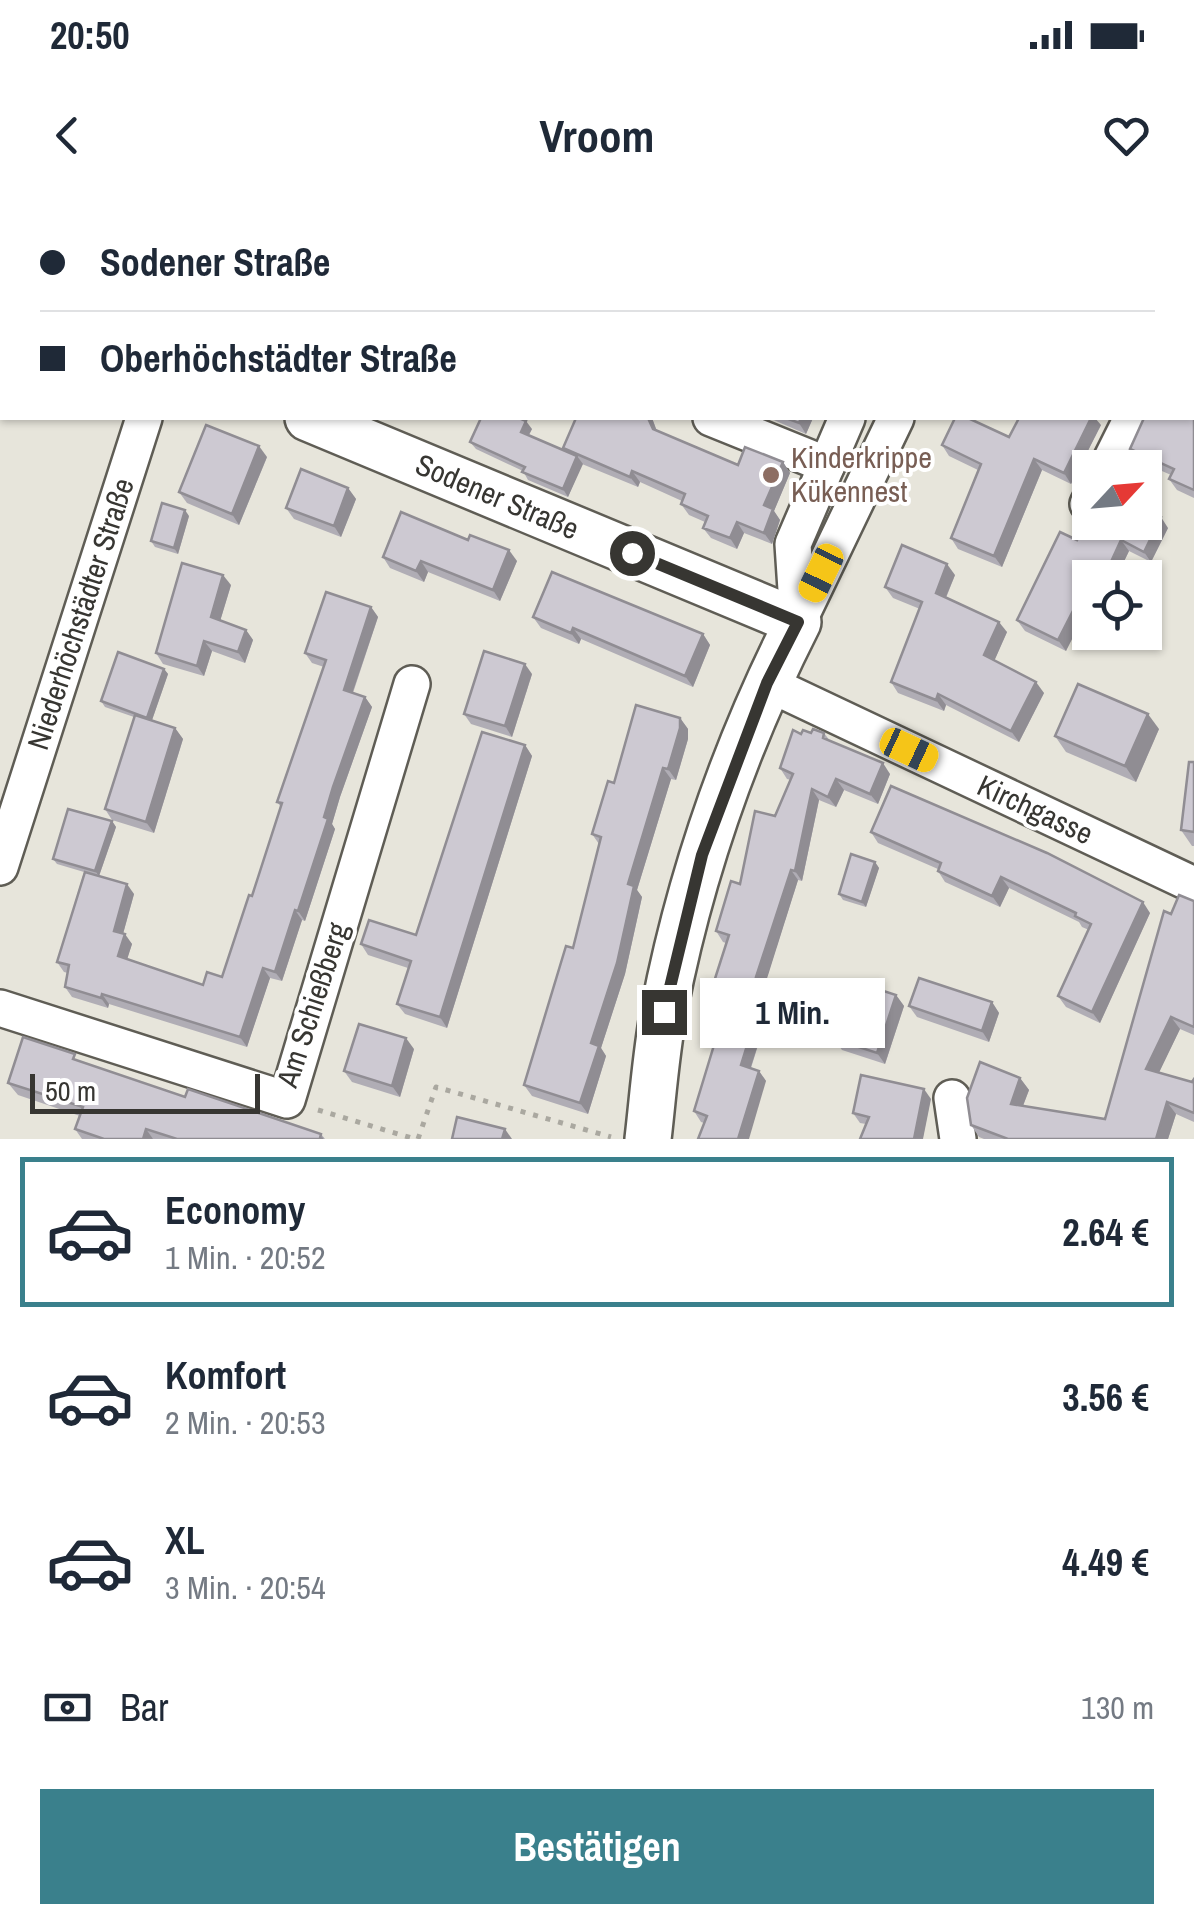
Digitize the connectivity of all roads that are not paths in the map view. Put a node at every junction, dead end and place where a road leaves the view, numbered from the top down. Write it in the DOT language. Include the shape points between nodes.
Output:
graph roads {
  1 [pos="143,420"];
  2 [pos="313,420"];
  3 [pos="716,420"];
  4 [pos="846,420"];
  5 [pos="895,420"];
  6 [pos="1131,420"];
  7 [pos="1116,450"];
  8 [pos="827,465"];
  9 [pos="798,622"];
  10 [pos="767,683"];
  11 [pos="412,684"];
  12 [pos="0,868"];
  13 [pos="1194,886"];
  14 [pos="0,1008"];
  15 [pos="952,1098"];
  16 [pos="648,1139"];
  17 [pos="958,1139"];
  1 -- 12 [label="street, Niederhöchstädter Straße"];
  2 -- 9 [label="main road, Sodener Straße"];
  3 -- 8 [label="street"];
  4 -- 8 [label="street"];
  5 -- 9 [label="street"];
  6 -- 7 [label="street"];
  8 -- 9 [label="street" via="793,544"];
  9 -- 10 [label="main road"];
  10 -- 13 [label="street, Kirchgasse"];
  10 -- 16 [label="main road" via="702,855 664,1012"];
  11 -- 14 [label="street, Am Schießberg" via="287,1100"];
  15 -- 17 [label="street"];
}
